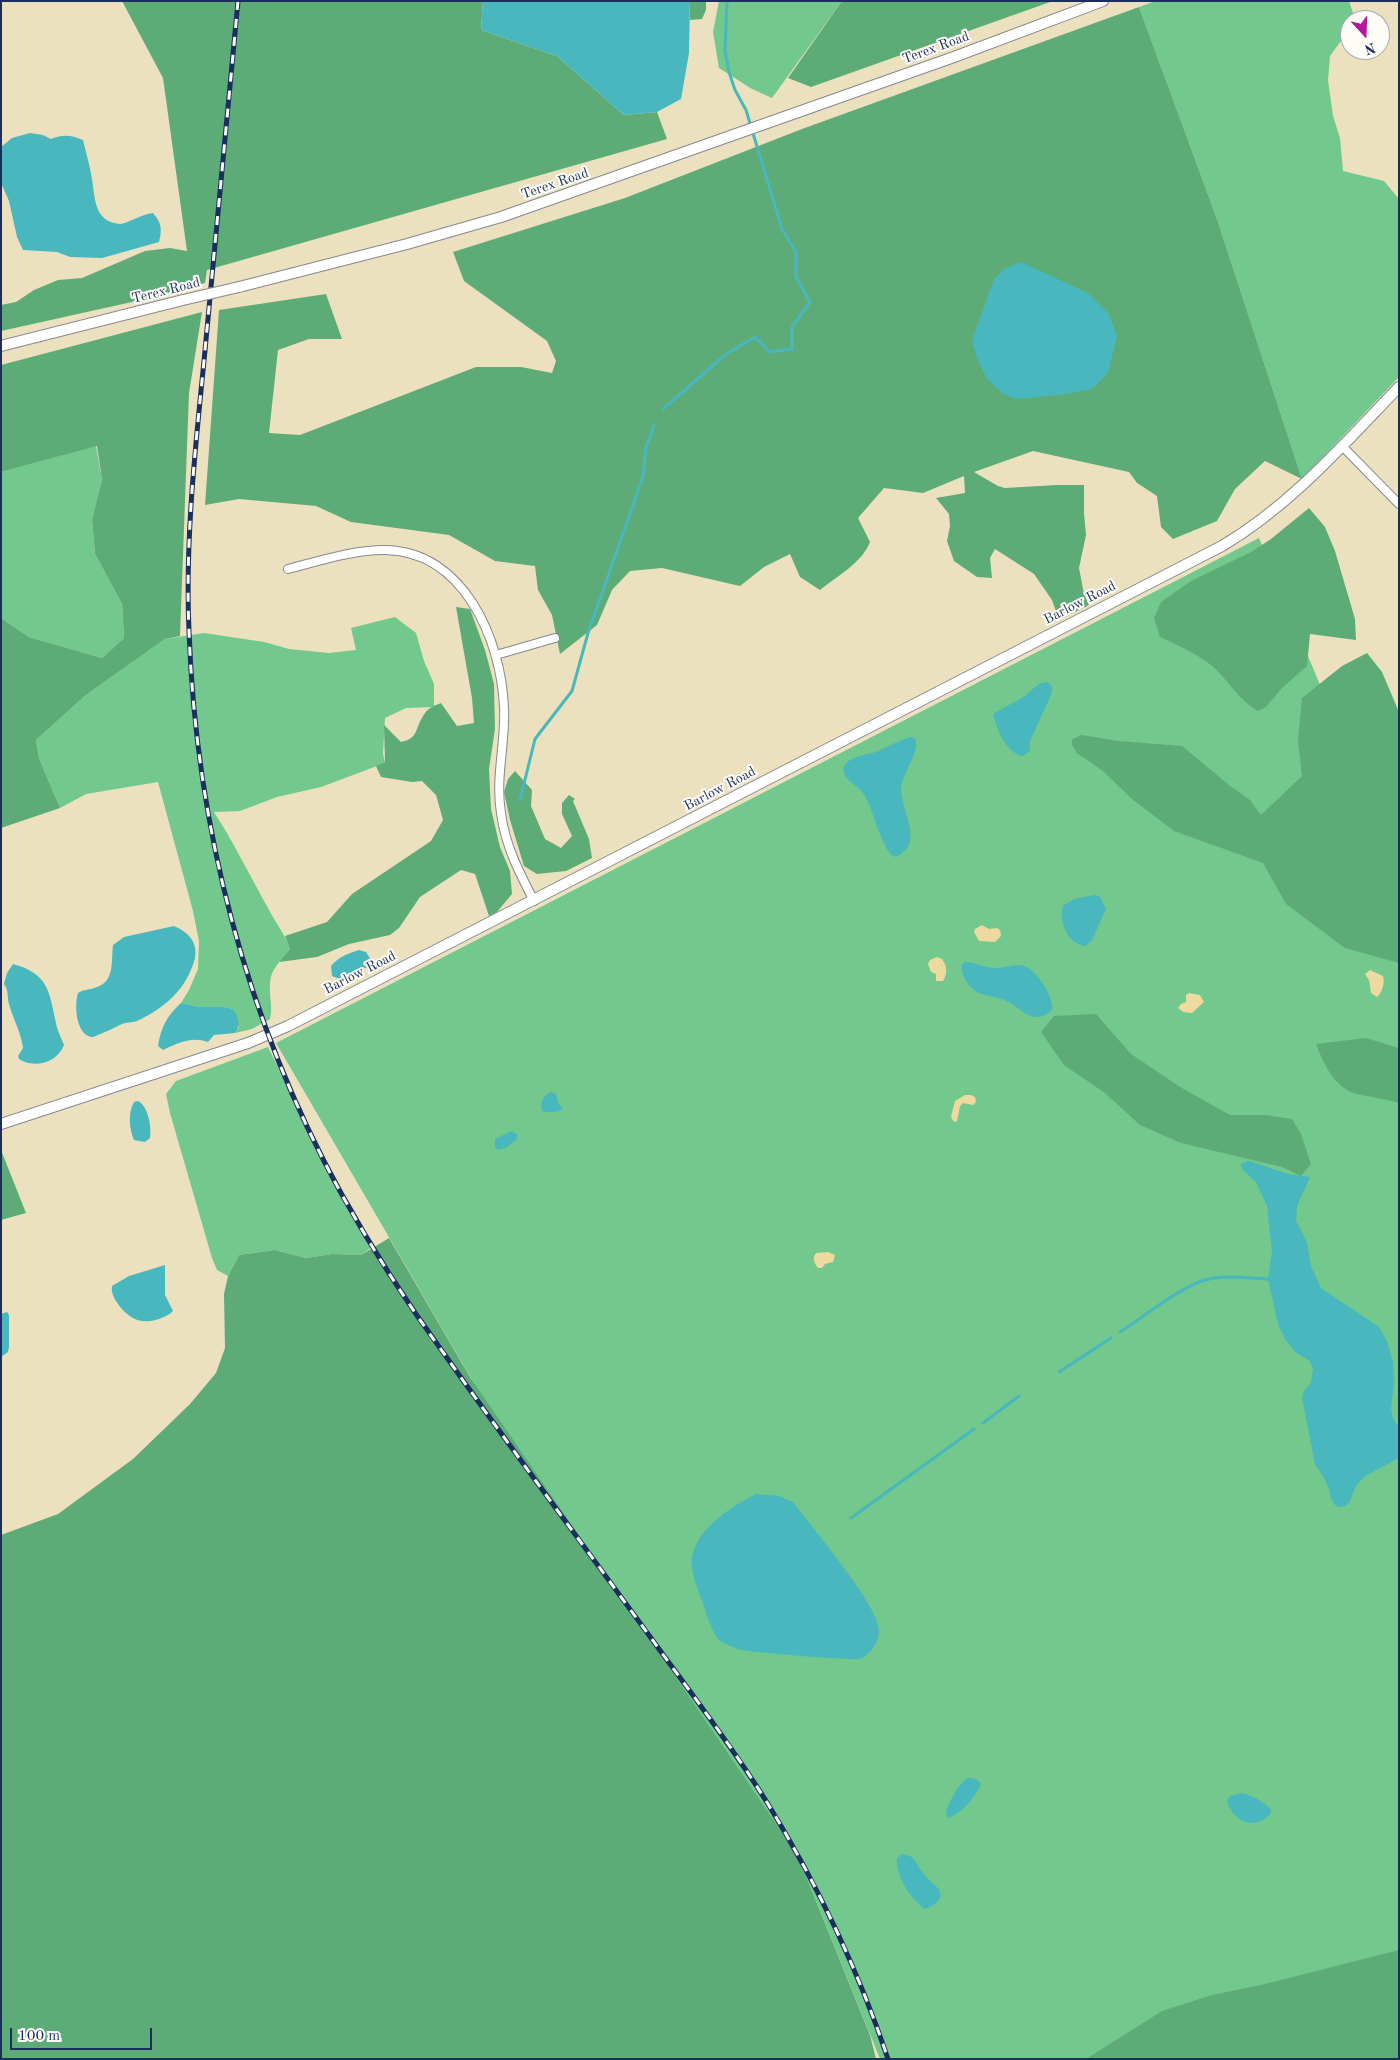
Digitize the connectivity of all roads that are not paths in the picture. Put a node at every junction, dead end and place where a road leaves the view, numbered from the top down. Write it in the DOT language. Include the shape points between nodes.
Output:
graph roads {
  1 [pos="1103,1"];
  2 [pos="1,346"];
  3 [pos="1399,387"];
  4 [pos="1342,446"];
  5 [pos="1399,504"];
  6 [pos="288,569"];
  7 [pos="555,638"];
  8 [pos="496,655"];
  9 [pos="534,901"];
  10 [pos="1,1124"];
  1 -- 2 [label="street, Terex Road, bridge" via="501,217 407,244"];
  3 -- 4 [label="street, Barlow Road"];
  4 -- 5 [label="street"];
  4 -- 9 [label="street, Barlow Road" via="1285,502 1222,546"];
  6 -- 8 [label="street" via="368,551 395,551 426,561 451,578 470,599 483,620"];
  7 -- 8 [label="street"];
  8 -- 9 [label="street" via="504,705 500,810 509,849"];
  9 -- 10 [label="street, Barlow Road" via="266,1036"];
}
